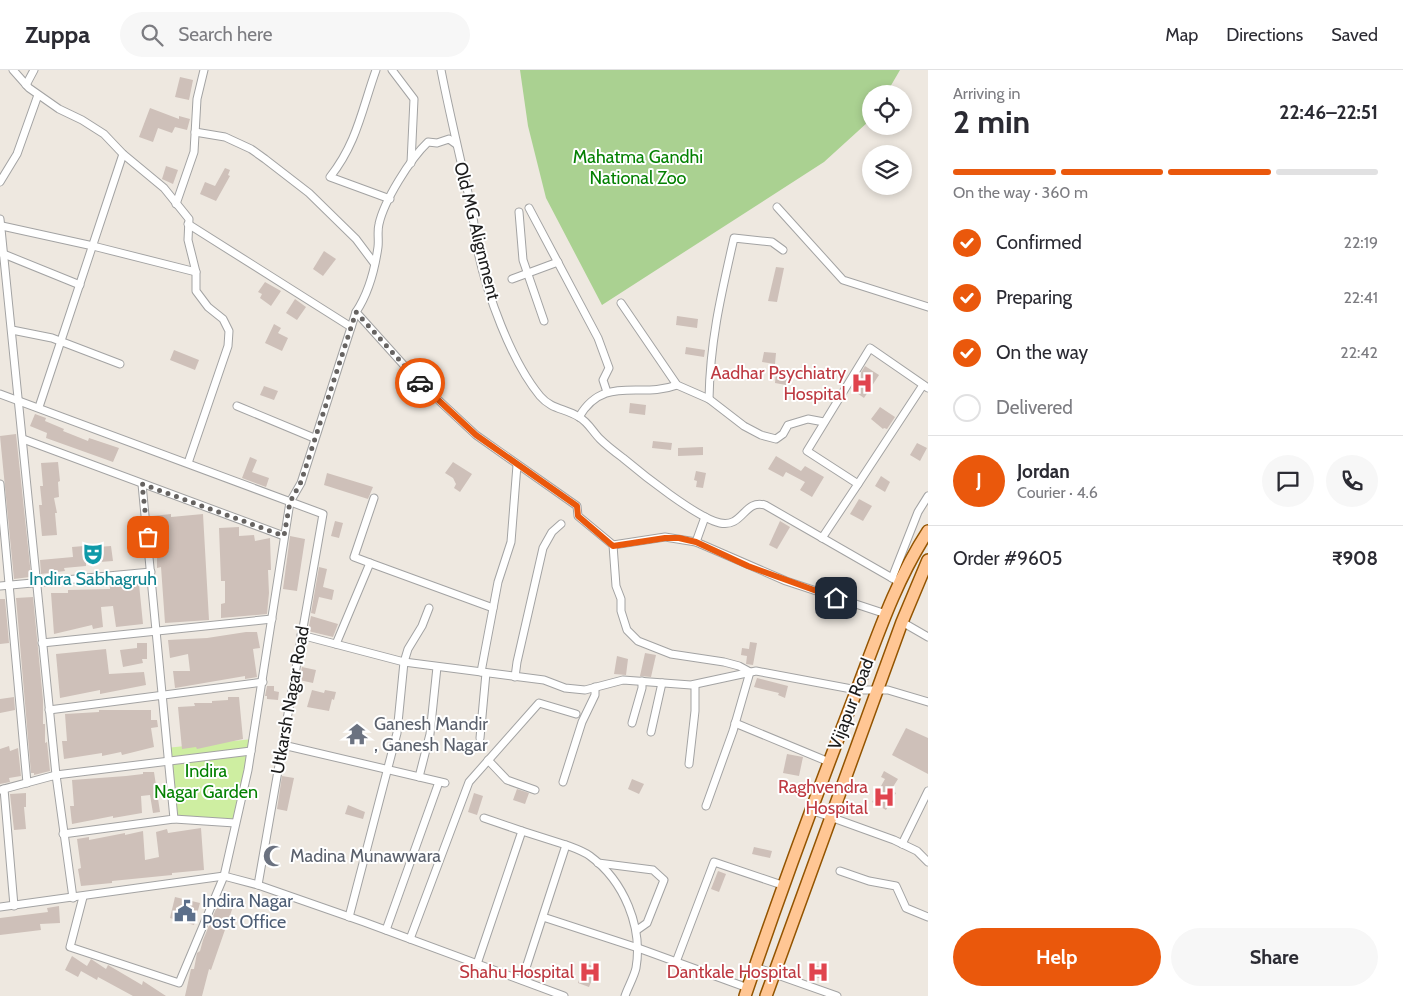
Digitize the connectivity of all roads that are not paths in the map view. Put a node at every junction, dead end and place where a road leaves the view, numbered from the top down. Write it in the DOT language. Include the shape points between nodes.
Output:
graph roads {
  1 [pos="12,70"];
  2 [pos="34,70"];
  3 [pos="204,70"];
  4 [pos="376,70"];
  5 [pos="392,70"];
  6 [pos="440,70"];
  7 [pos="26,85"];
  8 [pos="38,95"];
  9 [pos="195,132"];
  10 [pos="456,144"];
  11 [pos="123,154"];
  12 [pos="411,163"];
  13 [pos="0,182"];
  14 [pos="390,198"];
  15 [pos="176,204"];
  16 [pos="777,207"];
  17 [pos="529,208"];
  18 [pos="519,212"];
  19 [pos="1,222"];
  20 [pos="188,224"];
  21 [pos="93,246"];
  22 [pos="783,250"];
  23 [pos="2,253"];
  24 [pos="374,262"];
  25 [pos="558,262"];
  26 [pos="196,272"];
  27 [pos="528,273"];
  28 [pos="512,279"];
  29 [pos="80,285"];
  30 [pos="621,303"];
  31 [pos="928,307"];
  32 [pos="356,312"];
  33 [pos="544,321"];
  34 [pos="350,327"];
  35 [pos="12,330"];
  36 [pos="61,341"];
  37 [pos="120,364"];
  38 [pos="677,385"];
  39 [pos="926,386"];
  40 [pos="607,392"];
  41 [pos="0,394"];
  42 [pos="709,399"];
  43 [pos="19,400"];
  44 [pos="237,406"];
  45 [pos="39,407"];
  46 [pos="579,417"];
  47 [pos="824,422"];
  48 [pos="314,438"];
  49 [pos="22,439"];
  50 [pos="188,464"];
  51 [pos="517,465"];
  52 [pos="0,484"];
  53 [pos="142,484"];
  54 [pos="858,484"];
  55 [pos="928,496"];
  56 [pos="374,498"];
  57 [pos="290,502"];
  58 [pos="705,517"];
  59 [pos="561,524"];
  60 [pos="928,531"];
  61 [pos="284,536"];
  62 [pos="822,538"];
  63 [pos="696,542"];
  64 [pos="613,546"];
  65 [pos="928,560"];
  66 [pos="370,563"];
  67 [pos="151,572"];
  68 [pos="896,580"];
  69 [pos="36,582"];
  70 [pos="9,584"];
  71 [pos="0,586"];
  72 [pos="429,608"];
  73 [pos="493,608"];
  74 [pos="886,614"];
  75 [pos="272,619"];
  76 [pos="902,622"];
  77 [pos="156,631"];
  78 [pos="301,635"];
  79 [pos="928,637"];
  80 [pos="42,643"];
  81 [pos="336,644"];
  82 [pos="404,662"];
  83 [pos="437,667"];
  84 [pos="750,672"];
  85 [pos="483,673"];
  86 [pos="515,677"];
  87 [pos="642,681"];
  88 [pos="263,682"];
  89 [pos="662,683"];
  90 [pos="695,684"];
  91 [pos="596,687"];
  92 [pos="857,690"];
  93 [pos="878,690"];
  94 [pos="162,696"];
  95 [pos="928,702"];
  96 [pos="49,710"];
  97 [pos="576,714"];
  98 [pos="632,723"];
  99 [pos="735,723"];
  100 [pos="651,732"];
  101 [pos="480,738"];
  102 [pos="283,745"];
  103 [pos="251,751"];
  104 [pos="488,760"];
  105 [pos="168,762"];
  106 [pos="829,762"];
  107 [pos="688,764"];
  108 [pos="388,770"];
  109 [pos="56,775"];
  110 [pos="419,777"];
  111 [pos="563,782"];
  112 [pos="27,783"];
  113 [pos="2,790"];
  114 [pos="535,790"];
  115 [pos="928,790"];
  116 [pos="706,806"];
  117 [pos="811,810"];
  118 [pos="831,817"];
  119 [pos="174,818"];
  120 [pos="484,818"];
  121 [pos="235,823"];
  122 [pos="522,831"];
  123 [pos="63,834"];
  124 [pos="902,844"];
  125 [pos="566,845"];
  126 [pos="598,862"];
  127 [pos="928,862"];
  128 [pos="840,872"];
  129 [pos="224,876"];
  130 [pos="258,885"];
  131 [pos="782,885"];
  132 [pos="83,897"];
  133 [pos="72,898"];
  134 [pos="14,906"];
  135 [pos="0,908"];
  136 [pos="349,917"];
  137 [pos="543,917"];
  138 [pos="928,917"];
  139 [pos="386,930"];
  140 [pos="637,930"];
  141 [pos="410,939"];
  142 [pos="638,948"];
  143 [pos="676,962"];
  144 [pos="477,964"];
  145 [pos="755,968"];
  146 [pos="774,974"];
  147 [pos="522,980"];
  148 [pos="747,992"];
  149 [pos="564,996"];
  150 [pos="625,996"];
  151 [pos="766,996"];
  152 [pos="837,996"];
  1 -- 7 [label="street"];
  2 -- 7 [label="street"];
  3 -- 9 [label="street" via="197,99"];
  4 -- 14 [label="street" via="358,130 330,177"];
  5 -- 12 [label="street" via="414,99"];
  6 -- 10 [label="street, Old MG Alignment"];
  7 -- 8 [label="street"];
  8 -- 11 [label="street" via="104,134"];
  8 -- 13 [label="street" via="17,154"];
  9 -- 15 [label="street" via="194,152"];
  9 -- 24 [label="street" via="225,137 265,159 309,193 356,239"];
  10 -- 12 [label="street" via="449,138 437,143 428,142"];
  10 -- 46 [label="street, Old MG Alignment" via="481,262 517,363 546,402"];
  11 -- 15 [label="street" via="164,188"];
  11 -- 21 [label="street"];
  12 -- 14 [label="street"];
  14 -- 24 [label="street" via="381,214"];
  15 -- 20 [label="street" via="189,220"];
  16 -- 31 [label="street" via="843,280"];
  17 -- 25 [label="street"];
  18 -- 27 [label="street" via="523,260"];
  19 -- 21 [label="street"];
  19 -- 23 [label="street"];
  20 -- 26 [label="street" via="188,240"];
  20 -- 34 [label="street"];
  21 -- 26 [label="street"];
  21 -- 29 [label="street"];
  22 -- 42 [label="street" via="772,242 734,238 715,322 709,361"];
  23 -- 29 [label="street"];
  23 -- 35 [label="street"];
  24 -- 32 [label="street" via="367,295"];
  25 -- 27 [label="street"];
  25 -- 40 [label="street" via="598,338 609,368 603,380"];
  26 -- 50 [label="street" via="196,291 223,319 229,331 228,346"];
  27 -- 28 [label="street"];
  27 -- 33 [label="street"];
  29 -- 36 [label="street"];
  30 -- 38 [label="street"];
  32 -- 34 [label="street"];
  32 -- 51 [label="street" via="419,382 476,435"];
  34 -- 48 [label="street"];
  35 -- 36 [label="street"];
  35 -- 43 [label="street"];
  36 -- 37 [label="street"];
  36 -- 45 [label="street"];
  38 -- 40 [label="street" via="654,391 625,389"];
  38 -- 42 [label="street"];
  39 -- 47 [label="street" via="870,348"];
  39 -- 54 [label="street"];
  40 -- 46 [label="street" via="584,408"];
  41 -- 43 [label="street"];
  42 -- 47 [label="street" via="744,426 776,439 788,425 808,419"];
  43 -- 45 [label="street"];
  43 -- 49 [label="street"];
  44 -- 48 [label="street"];
  45 -- 50 [label="street"];
  46 -- 58 [label="street, Old MG Alignment" via="634,468"];
  47 -- 54 [label="street" via="806,451"];
  48 -- 57 [label="street" via="301,482"];
  49 -- 53 [label="street"];
  49 -- 69 [label="street"];
  50 -- 57 [label="street"];
  51 -- 64 [label="street" via="577,506 578,516"];
  51 -- 73 [label="street" via="511,542"];
  52 -- 70 [label="street"];
  53 -- 61 [label="street"];
  53 -- 67 [label="street"];
  54 -- 62 [label="street"];
  55 -- 68 [label="street" via="918,512"];
  56 -- 66 [label="street" via="354,558"];
  57 -- 61 [label="street"];
  57 -- 78 [label="street, Utkarsh Nagar Road" via="323,514"];
  58 -- 62 [label="street" via="730,523 740,519 757,503"];
  58 -- 63 [label="street"];
  59 -- 86 [label="street" via="542,548"];
  60 -- 68 [label="main road, Vijapur Road"];
  61 -- 75 [label="street"];
  62 -- 68 [label="street"];
  63 -- 64 [label="street" via="665,538"];
  63 -- 74 [label="street" via="779,578"];
  64 -- 84 [label="street" via="621,611 627,630 638,641 671,654 724,662"];
  65 -- 76 [label="main road, Vijapur Road"];
  66 -- 73 [label="street"];
  66 -- 81 [label="street"];
  67 -- 69 [label="street"];
  67 -- 77 [label="street"];
  68 -- 74 [label="main road, Vijapur Road"];
  69 -- 70 [label="street"];
  69 -- 80 [label="street"];
  70 -- 71 [label="street"];
  70 -- 112 [label="street"];
  72 -- 82 [label="street"];
  73 -- 85 [label="street"];
  74 -- 92 [label="main road, Vijapur Road"];
  75 -- 77 [label="street"];
  75 -- 88 [label="street"];
  76 -- 79 [label="street"];
  76 -- 93 [label="main road, Vijapur Road"];
  77 -- 80 [label="street"];
  77 -- 94 [label="street"];
  78 -- 81 [label="street"];
  78 -- 102 [label="street, Utkarsh Nagar Road"];
  80 -- 96 [label="street"];
  81 -- 82 [label="street"];
  82 -- 83 [label="street"];
  82 -- 108 [label="street" via="397,733"];
  83 -- 85 [label="street"];
  83 -- 110 [label="street" via="430,734"];
  84 -- 90 [label="street"];
  84 -- 92 [label="street"];
  84 -- 99 [label="street"];
  85 -- 86 [label="street"];
  85 -- 101 [label="street"];
  86 -- 91 [label="street" via="544,680 565,688 586,690"];
  87 -- 89 [label="street"];
  87 -- 91 [label="street" via="623,680"];
  87 -- 98 [label="street"];
  88 -- 94 [label="street"];
  88 -- 103 [label="street"];
  89 -- 90 [label="street"];
  89 -- 100 [label="street"];
  90 -- 107 [label="street"];
  91 -- 111 [label="street"];
  92 -- 93 [label="street"];
  92 -- 106 [label="main road, Vijapur Road"];
  93 -- 95 [label="street"];
  93 -- 118 [label="main road, Vijapur Road"];
  94 -- 96 [label="street"];
  94 -- 105 [label="street"];
  96 -- 109 [label="street"];
  97 -- 104 [label="street" via="539,703"];
  99 -- 106 [label="street"];
  99 -- 116 [label="street"];
  102 -- 108 [label="street"];
  102 -- 130 [label="street, Utkarsh Nagar Road"];
  103 -- 105 [label="street"];
  103 -- 121 [label="street"];
  104 -- 114 [label="street" via="507,780"];
  104 -- 141 [label="street" via="469,782"];
  105 -- 109 [label="street"];
  105 -- 119 [label="street"];
  106 -- 117 [label="main road, Vijapur Road"];
  108 -- 110 [label="street"];
  108 -- 136 [label="street"];
  109 -- 112 [label="street"];
  109 -- 123 [label="street"];
  110 -- 139 [label="street" via="442,783"];
  112 -- 113 [label="street"];
  113 -- 134 [label="street"];
  115 -- 124 [label="street"];
  117 -- 118 [label="street"];
  117 -- 131 [label="main road, Vijapur Road"];
  118 -- 124 [label="street"];
  118 -- 146 [label="main road, Vijapur Road"];
  119 -- 121 [label="street"];
  119 -- 123 [label="street"];
  120 -- 122 [label="street"];
  121 -- 129 [label="street"];
  122 -- 125 [label="street"];
  122 -- 144 [label="street"];
  123 -- 133 [label="street"];
  124 -- 127 [label="street" via="918,851"];
  125 -- 126 [label="street"];
  125 -- 137 [label="street"];
  126 -- 140 [label="street" via="618,886"];
  126 -- 140 [label="street" via="653,870 664,880 647,923"];
  128 -- 138 [label="street" via="896,886 906,908"];
  129 -- 130 [label="street"];
  129 -- 132 [label="street"];
  129 -- 132 [label="street" via="179,983 70,947"];
  130 -- 136 [label="street"];
  131 -- 143 [label="street" via="714,862"];
  131 -- 145 [label="main road, Vijapur Road"];
  132 -- 133 [label="street"];
  133 -- 134 [label="street"];
  134 -- 135 [label="street"];
  136 -- 139 [label="street"];
  137 -- 142 [label="street"];
  137 -- 147 [label="street"];
  139 -- 141 [label="street"];
  140 -- 142 [label="street"];
  141 -- 144 [label="street"];
  142 -- 143 [label="street"];
  142 -- 150 [label="street" via="636,969"];
  143 -- 148 [label="street"];
  144 -- 147 [label="street"];
  145 -- 146 [label="street"];
  145 -- 148 [label="main road, Vijapur Road"];
  146 -- 151 [label="main road, Vijapur Road"];
  146 -- 152 [label="street"];
  147 -- 149 [label="street"];
}
